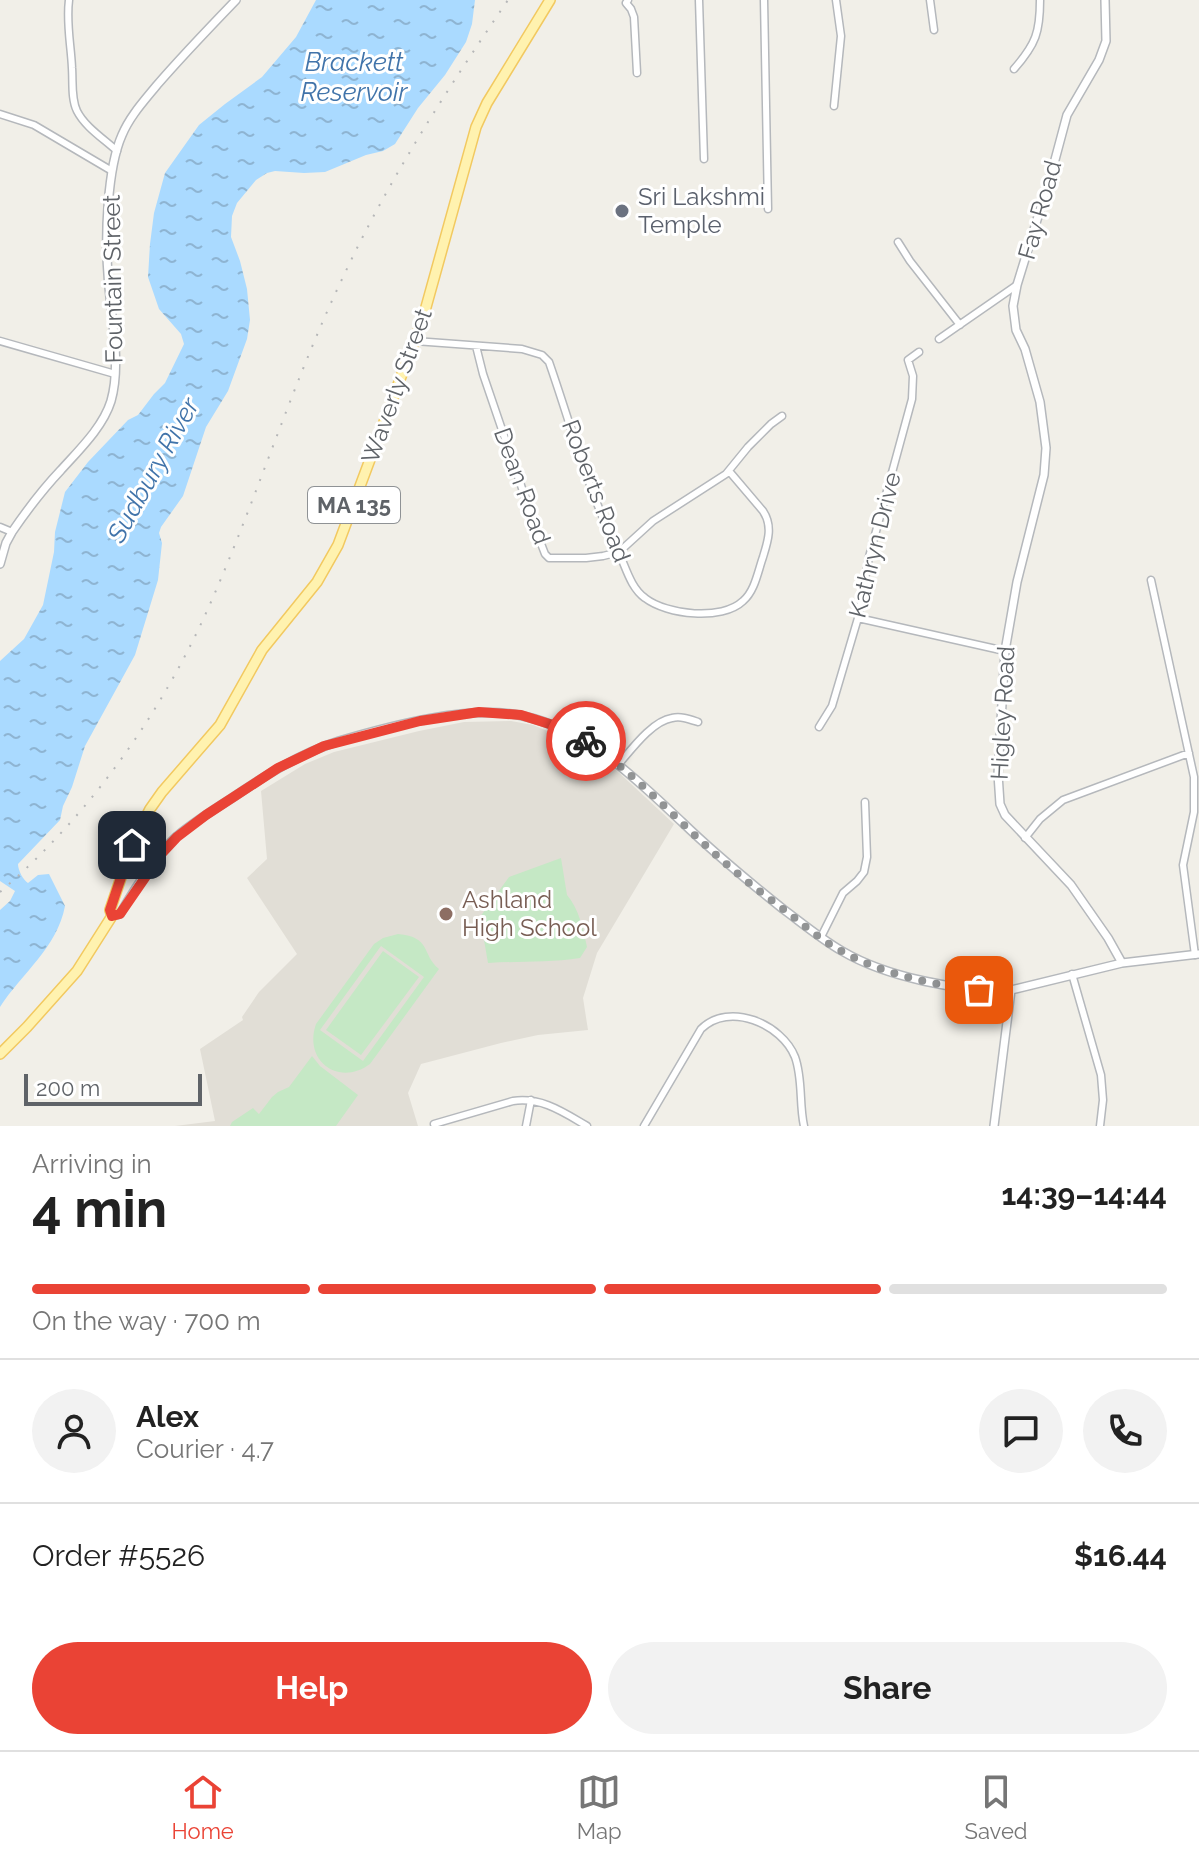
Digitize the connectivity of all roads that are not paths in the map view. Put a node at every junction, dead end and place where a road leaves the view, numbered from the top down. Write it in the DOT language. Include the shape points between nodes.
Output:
graph roads {
  1 [pos="69,0"];
  2 [pos="236,0"];
  3 [pos="550,0"];
  4 [pos="699,0"];
  5 [pos="764,0"];
  6 [pos="836,0"];
  7 [pos="930,0"];
  8 [pos="1040,0"];
  9 [pos="1105,0"];
  10 [pos="627,1"];
  11 [pos="934,30"];
  12 [pos="1014,69"];
  13 [pos="637,73"];
  14 [pos="834,106"];
  15 [pos="0,114"];
  16 [pos="117,151"];
  17 [pos="704,159"];
  18 [pos="112,171"];
  19 [pos="768,209"];
  20 [pos="898,242"];
  21 [pos="1017,285"];
  22 [pos="960,325"];
  23 [pos="939,339"];
  24 [pos="0,341"];
  25 [pos="415,341"];
  26 [pos="476,346"];
  27 [pos="919,352"];
  28 [pos="115,374"];
  29 [pos="782,416"];
  30 [pos="1044,425"];
  31 [pos="729,471"];
  32 [pos="0,527"];
  33 [pos="12,532"];
  34 [pos="619,552"];
  35 [pos="0,564"];
  36 [pos="1151,580"];
  37 [pos="858,618"];
  38 [pos="1005,651"];
  39 [pos="698,722"];
  40 [pos="819,727"];
  41 [pos="1189,753"];
  42 [pos="618,765"];
  43 [pos="865,802"];
  44 [pos="1025,838"];
  45 [pos="112,916"];
  46 [pos="821,937"];
  47 [pos="1197,954"];
  48 [pos="1122,963"];
  49 [pos="1072,974"];
  50 [pos="1011,990"];
  51 [pos="0,1054"];
  52 [pos="531,1100"];
  53 [pos="434,1124"];
  54 [pos="526,1126"];
  55 [pos="587,1126"];
  56 [pos="644,1126"];
  57 [pos="804,1126"];
  58 [pos="994,1126"];
  59 [pos="1100,1126"];
  1 -- 16 [label="street" via="77,111"];
  2 -- 16 [label="street, Fountain Street" via="146,98"];
  3 -- 25 [label="main road, Waverly Street / MA 135" via="476,127"];
  4 -- 17 [label="street"];
  5 -- 19 [label="street"];
  6 -- 14 [label="street" via="841,36"];
  7 -- 11 [label="street"];
  8 -- 12 [label="street" via="1037,38"];
  9 -- 21 [label="street, Fay Road" via="1106,41 1067,115"];
  10 -- 13 [label="street" via="634,17"];
  15 -- 18 [label="street" via="34,125"];
  16 -- 18 [label="street, Fountain Street"];
  18 -- 28 [label="street, Fountain Street" via="107,256"];
  20 -- 22 [label="street"];
  21 -- 22 [label="street"];
  21 -- 30 [label="street, Fay Road" via="1013,315"];
  22 -- 23 [label="street"];
  24 -- 28 [label="street"];
  25 -- 26 [label="street, Roberts Road"];
  25 -- 45 [label="main road, Waverly Street / MA 135" via="329,564 269,641 212,736 150,809 128,858"];
  26 -- 34 [label="street, Roberts Road" via="535,352 549,362 592,494"];
  26 -- 34 [label="street, Dean Road" via="545,554 556,559"];
  27 -- 37 [label="street, Kathryn Drive" via="908,360 912,399"];
  28 -- 33 [label="street, Fountain Street" via="110,403 98,425"];
  29 -- 31 [label="street"];
  30 -- 38 [label="street, Higley Road" via="1044,475"];
  31 -- 34 [label="street" via="653,521"];
  31 -- 34 [label="street, Roberts Road" via="769,525 758,573 743,601 714,613 662,606 634,587"];
  32 -- 33 [label="street"];
  33 -- 35 [label="street, Fountain Street"];
  36 -- 41 [label="street"];
  37 -- 38 [label="street"];
  37 -- 40 [label="street, Kathryn Drive" via="832,706"];
  38 -- 44 [label="street, Higley Road" via="998,792 1005,815"];
  39 -- 42 [label="street" via="676,717 662,721"];
  41 -- 44 [label="street" via="1063,800"];
  41 -- 47 [label="street" via="1195,796 1183,865"];
  42 -- 45 [label="street" via="559,727 508,713 441,717 324,746 293,759 206,815 169,845 120,914"];
  42 -- 46 [label="street" via="715,854"];
  43 -- 46 [label="street" via="864,872 843,893"];
  44 -- 48 [label="street, Higley Road" via="1071,885"];
  45 -- 51 [label="main road, MA 135" via="77,971"];
  46 -- 50 [label="street" via="844,953 906,976 964,988"];
  47 -- 48 [label="street"];
  48 -- 49 [label="street"];
  49 -- 50 [label="street"];
  49 -- 59 [label="street" via="1101,1075"];
  50 -- 58 [label="street"];
  52 -- 53 [label="street"];
  52 -- 54 [label="street"];
  52 -- 55 [label="street" via="552,1105"];
  56 -- 57 [label="street" via="701,1029 730,1016 753,1019 792,1050"];
}
